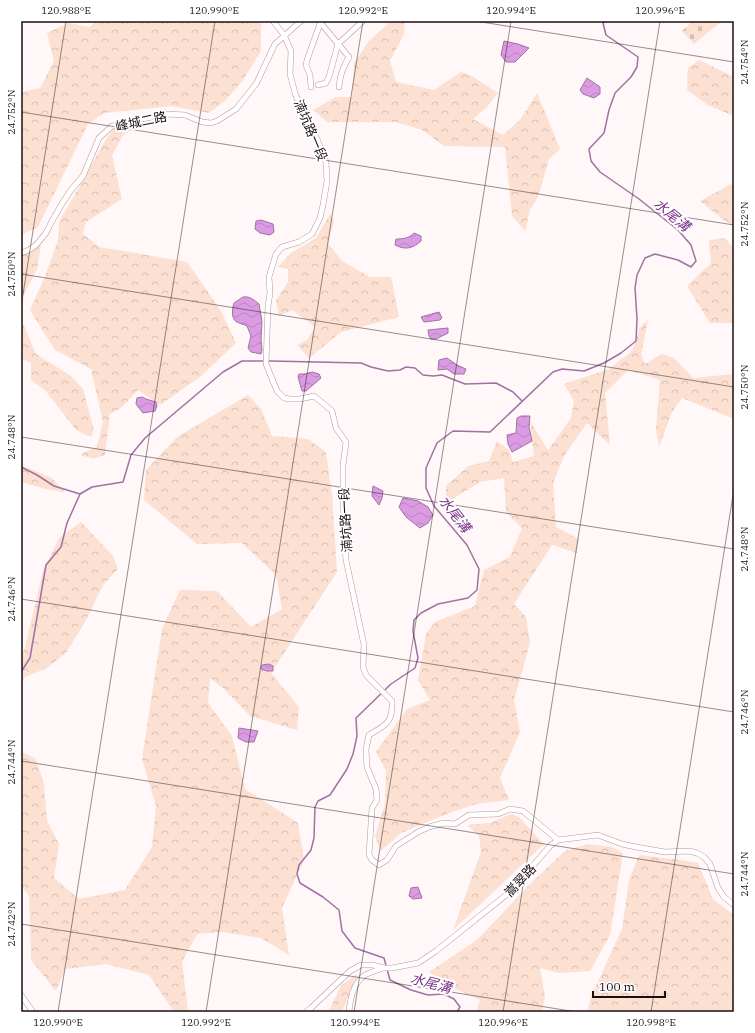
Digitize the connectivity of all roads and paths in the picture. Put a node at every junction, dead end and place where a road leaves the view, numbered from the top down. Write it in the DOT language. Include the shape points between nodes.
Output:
graph roads {
  1 [pos="273,21"];
  2 [pos="301,21"];
  3 [pos="320,21"];
  4 [pos="363,21"];
  5 [pos="284,35"];
  6 [pos="338,44"];
  7 [pos="318,85"];
  8 [pos="311,87"];
  9 [pos="339,87"];
  10 [pos="21,253"];
  11 [pos="558,840"];
  12 [pos="734,905"];
  13 [pos="384,968"];
  14 [pos="21,995"];
  15 [pos="33,1012"];
  16 [pos="306,1012"];
  17 [pos="349,1012"];
  1 -- 5 [label="street, 湳坑路一段"];
  2 -- 5 [label="street, 峰城二路"];
  3 -- 6 [label="street"];
  3 -- 8 [label="street" via="306,65"];
  4 -- 6 [label="street"];
  5 -- 10 [label="street, 峰城二路" via="275,44 256,84 236,109 217,121 202,122 185,115 167,114 112,126 99,138 83,176 63,202 46,233 36,245"];
  5 -- 11 [label="street, 湳坑路一段" via="291,52 290,74 295,93 326,162 327,181 320,218 312,234 299,242 282,247 276,254 269,277 266,364 277,391 284,398 300,399 314,396 332,410 336,428 346,442 343,465 343,526 346,560 364,645 363,667 366,676 392,701 393,711 387,724 369,735 366,749 367,767 376,789 377,800 372,808 369,855 379,865 387,860 396,846 418,832 444,823 455,824 469,816 498,814 510,809 523,811"];
  6 -- 7 [label="street" via="329,77 326,83"];
  6 -- 9 [label="street" via="349,57 342,69"];
  11 -- 12 [label="street" via="598,835 636,847 665,852 697,853 710,864 718,888"];
  11 -- 13 [label="street, 嵩翠路" via="511,891 436,951 418,963"];
  13 -- 16 [label="street, 嵩翠路" via="373,965 361,966 350,971"];
  13 -- 17 [label="street" via="358,981 350,998"];
  14 -- 15 [label="street"];
}
